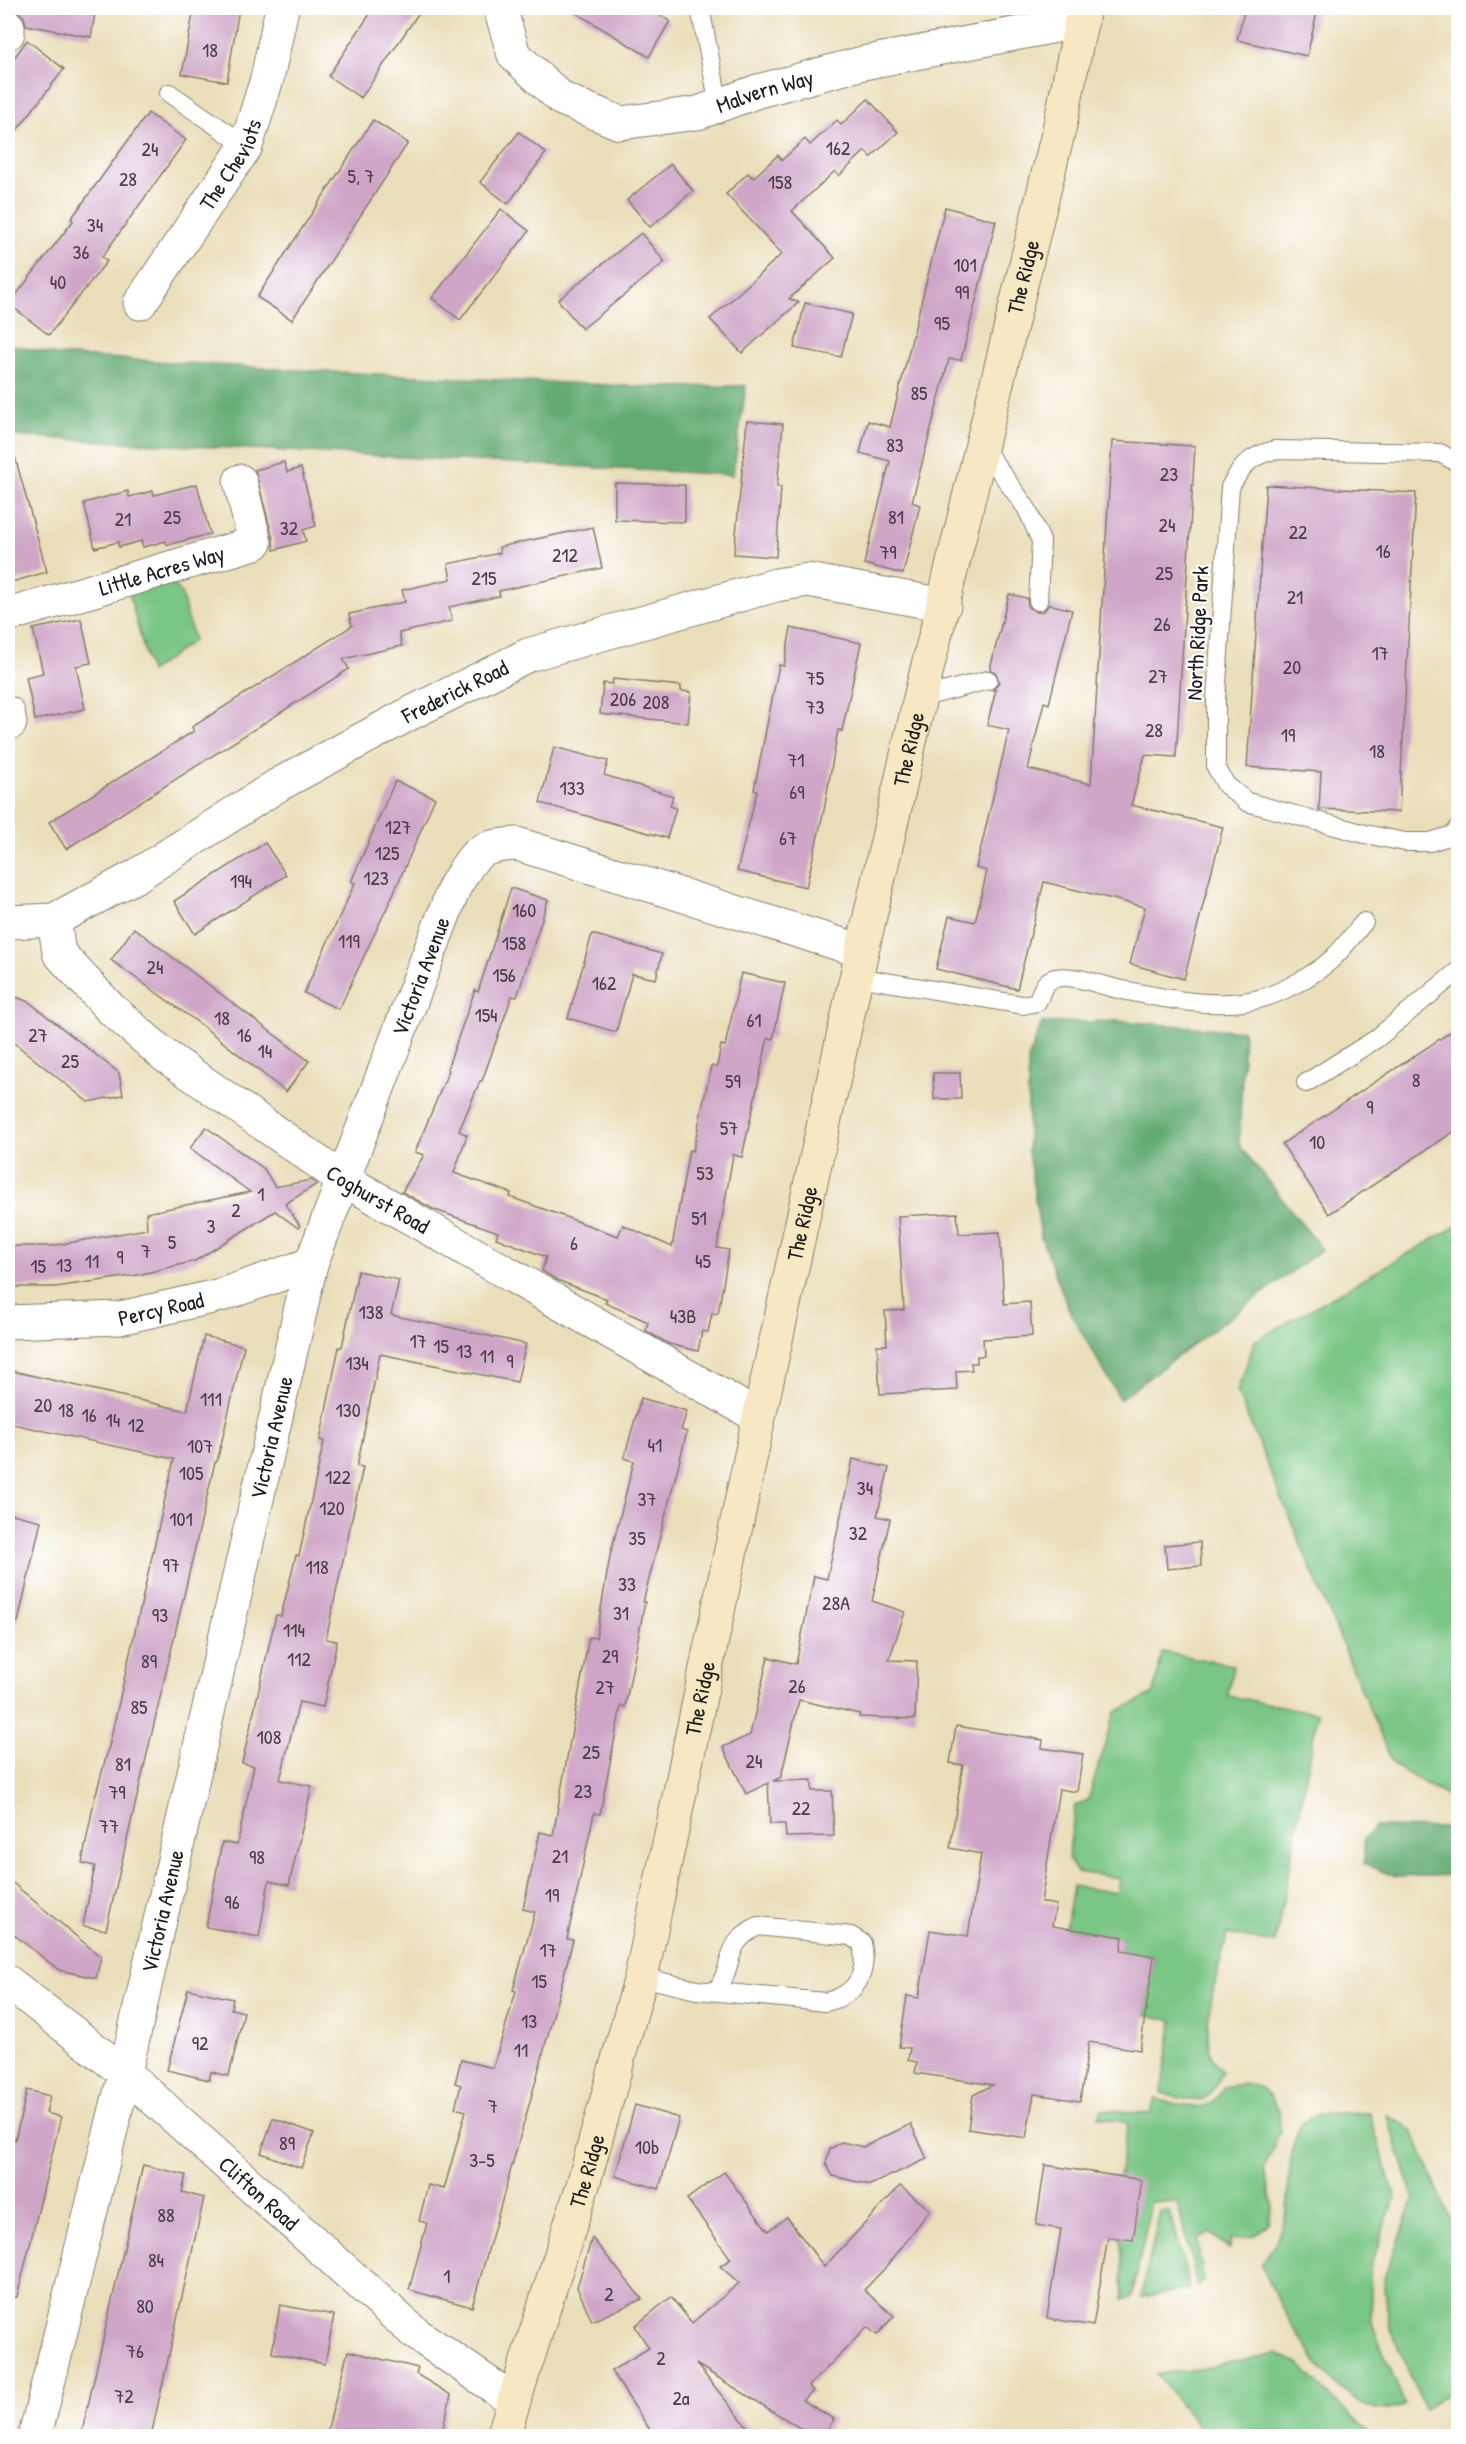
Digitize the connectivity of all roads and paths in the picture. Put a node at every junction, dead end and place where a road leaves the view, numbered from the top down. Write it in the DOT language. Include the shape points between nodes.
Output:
graph roads {
  1 [pos="282,8"];
  2 [pos="500,8"];
  3 [pos="700,8"];
  4 [pos="1083,14"];
  5 [pos="8,27"];
  6 [pos="8,33"];
  7 [pos="170,93"];
  8 [pos="719,105"];
  9 [pos="246,146"];
  10 [pos="140,303"];
  11 [pos="983,447"];
  12 [pos="1458,463"];
  13 [pos="240,481"];
  14 [pos="1038,601"];
  15 [pos="944,605"];
  16 [pos="8,615"];
  17 [pos="988,680"];
  18 [pos="920,698"];
  19 [pos="1458,832"];
  20 [pos="54,920"];
  21 [pos="8,922"];
  22 [pos="1364,922"];
  23 [pos="859,964"];
  24 [pos="1458,971"];
  25 [pos="1306,1083"];
  26 [pos="341,1178"];
  27 [pos="311,1264"];
  28 [pos="8,1322"];
  29 [pos="759,1417"];
  30 [pos="641,1977"];
  31 [pos="8,1982"];
  32 [pos="717,1990"];
  33 [pos="125,2073"];
  34 [pos="513,2400"];
  35 [pos="35,2436"];
  36 [pos="503,2436"];
  1 -- 9 [label="street, The Cheviots" via="267,79"];
  2 -- 8 [label="street, Malvern Way" via="514,55 562,99 620,123 698,113"];
  3 -- 8 [label="lane"];
  4 -- 8 [label="street, Malvern Way" via="863,63"];
  4 -- 11 [label="main road, The Ridge"];
  5 -- 6 [label="street"];
  7 -- 9 [label="lane"];
  9 -- 10 [label="street, The Cheviots"];
  11 -- 14 [label="lane" via="1027,509 1041,542"];
  11 -- 15 [label="main road, The Ridge"];
  12 -- 19 [label="lane, North Ridge Park" via="1440,453 1275,450 1257,454 1246,463 1230,487 1216,699 1216,767 1226,785 1247,802 1365,834 1405,842 1430,842"];
  13 -- 16 [label="street, Little Acres Way" via="255,543"];
  15 -- 18 [label="main road, The Ridge"];
  15 -- 20 [label="street, Frederick Road" via="808,580 776,585 528,655 278,785 136,876"];
  17 -- 18 [label="lane"];
  18 -- 23 [label="main road, The Ridge"];
  20 -- 21 [label="street, Frederick Road"];
  20 -- 26 [label="street, Coghurst Road" via="59,953 110,1008 164,1055"];
  22 -- 23 [label="lane" via="1330,961 1294,985 1261,999 1234,1003 1193,1002 1066,977 1046,982 1037,1002 1023,1005"];
  23 -- 26 [label="street, Victoria Avenue" via="517,844 493,845 472,857 454,888"];
  23 -- 29 [label="main road, The Ridge"];
  24 -- 25 [label="lane" via="1376,1038"];
  26 -- 27 [label="street, Victoria Avenue"];
  26 -- 29 [label="street, Coghurst Road"];
  27 -- 28 [label="street, Percy Road" via="221,1295 120,1318"];
  27 -- 33 [label="street, Victoria Avenue"];
  29 -- 30 [label="main road, The Ridge"];
  30 -- 32 [label="lane" via="697,1990"];
  30 -- 34 [label="main road, The Ridge" via="583,2186"];
  31 -- 33 [label="street, Clifton Road"];
  32 -- 32 [label="lane" via="724,1980 734,1943 758,1926 851,1936 862,1943 865,1959 860,1976 852,1990 841,1998 825,2002"];
  33 -- 34 [label="street, Clifton Road" via="415,2333"];
  33 -- 35 [label="street, Victoria Avenue"];
  34 -- 36 [label="main road, The Ridge"];
}
